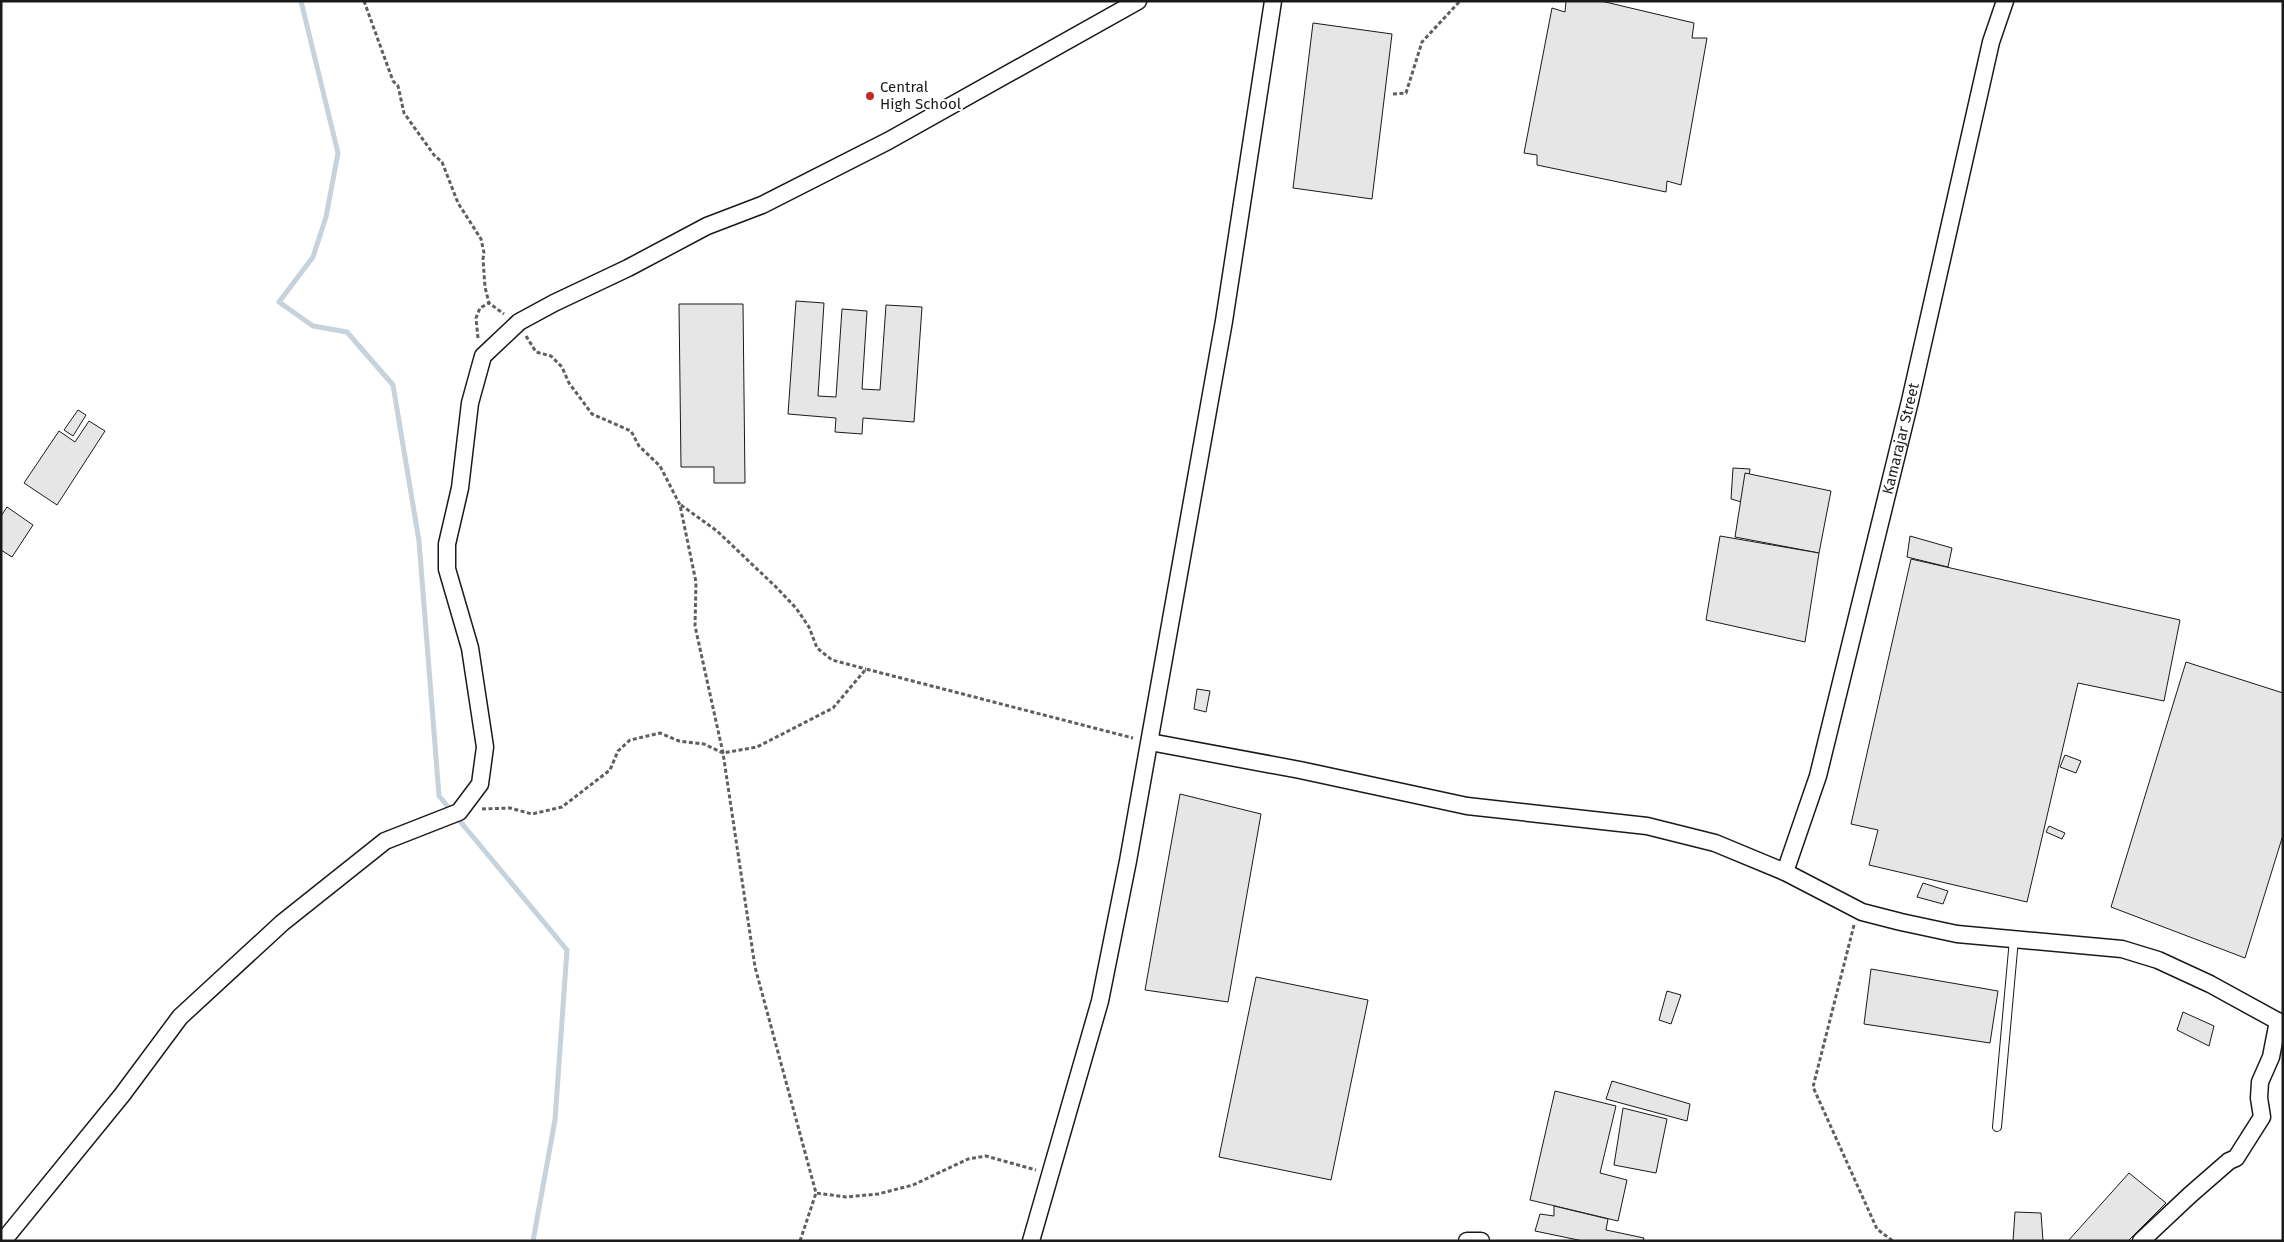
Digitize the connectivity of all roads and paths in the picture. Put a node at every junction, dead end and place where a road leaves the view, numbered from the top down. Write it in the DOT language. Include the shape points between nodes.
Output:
graph roads {
  1 [pos="364,1"];
  2 [pos="1138,1"];
  3 [pos="1273,1"];
  4 [pos="1460,1"];
  5 [pos="2005,1"];
  6 [pos="1393,94"];
  7 [pos="489,303"];
  8 [pos="519,322"];
  9 [pos="483,356"];
  10 [pos="680,505"];
  11 [pos="866,669"];
  12 [pos="1150,742"];
  13 [pos="723,753"];
  14 [pos="460,812"];
  15 [pos="1785,872"];
  16 [pos="1858,910"];
  17 [pos="2014,939"];
  18 [pos="2280,1022"];
  19 [pos="1997,1127"];
  20 [pos="1050,1175"];
  21 [pos="816,1193"];
  22 [pos="1471,1240"];
  23 [pos="3,1241"];
  24 [pos="800,1241"];
  25 [pos="1031,1241"];
  26 [pos="1467,1241"];
  27 [pos="1481,1241"];
  28 [pos="1893,1241"];
  29 [pos="2141,1241"];
  1 -- 7 [label="path" via="393,81 398,86 404,113 442,162 458,204 481,239"];
  2 -- 8 [label="street" via="888,141 762,205 707,226"];
  3 -- 12 [label="street" via="1222,330"];
  4 -- 6 [label="path" via="1422,42 1406,93"];
  5 -- 15 [label="street, Kamarajar Street" via="1991,42 1910,401 1818,776"];
  7 -- 8 [label="path"];
  7 -- 9 [label="path" via="480,308 476,318"];
  8 -- 9 [label="street"];
  8 -- 10 [label="path" via="536,352 551,356 562,367 569,383 592,414 631,431 639,446 660,466"];
  9 -- 14 [label="street" via="470,403 460,488 447,544 447,569 470,648 485,747 480,784"];
  10 -- 11 [label="path" via="717,531 776,587 809,627 817,648 832,660"];
  10 -- 13 [label="path" via="696,582 695,626"];
  11 -- 12 [label="path"];
  11 -- 13 [label="path" via="833,708 757,747"];
  12 -- 15 [label="street" via="1467,806 1647,826 1715,843"];
  12 -- 20 [label="street" via="1100,1001"];
  13 -- 14 [label="path" via="704,744 679,741 660,733 630,740 618,751 610,770 562,807 532,814 510,808"];
  13 -- 21 [label="path" via="755,967"];
  14 -- 23 [label="street" via="384,841 282,923 180,1017 122,1095"];
  15 -- 16 [label="street"];
  16 -- 17 [label="street" via="1957,934"];
  16 -- 28 [label="path" via="1813,1087 1877,1229"];
  17 -- 18 [label="street" via="2122,949 2158,960"];
  17 -- 19 [label="lane"];
  18 -- 29 [label="street" via="2271,1057 2260,1082 2262,1117 2236,1158"];
  20 -- 21 [label="path" via="986,1156 968,1159 913,1185 878,1194 846,1198"];
  20 -- 25 [label="street"];
  21 -- 24 [label="path"];
  22 -- 26 [label="street"];
  22 -- 27 [label="street"];
}
